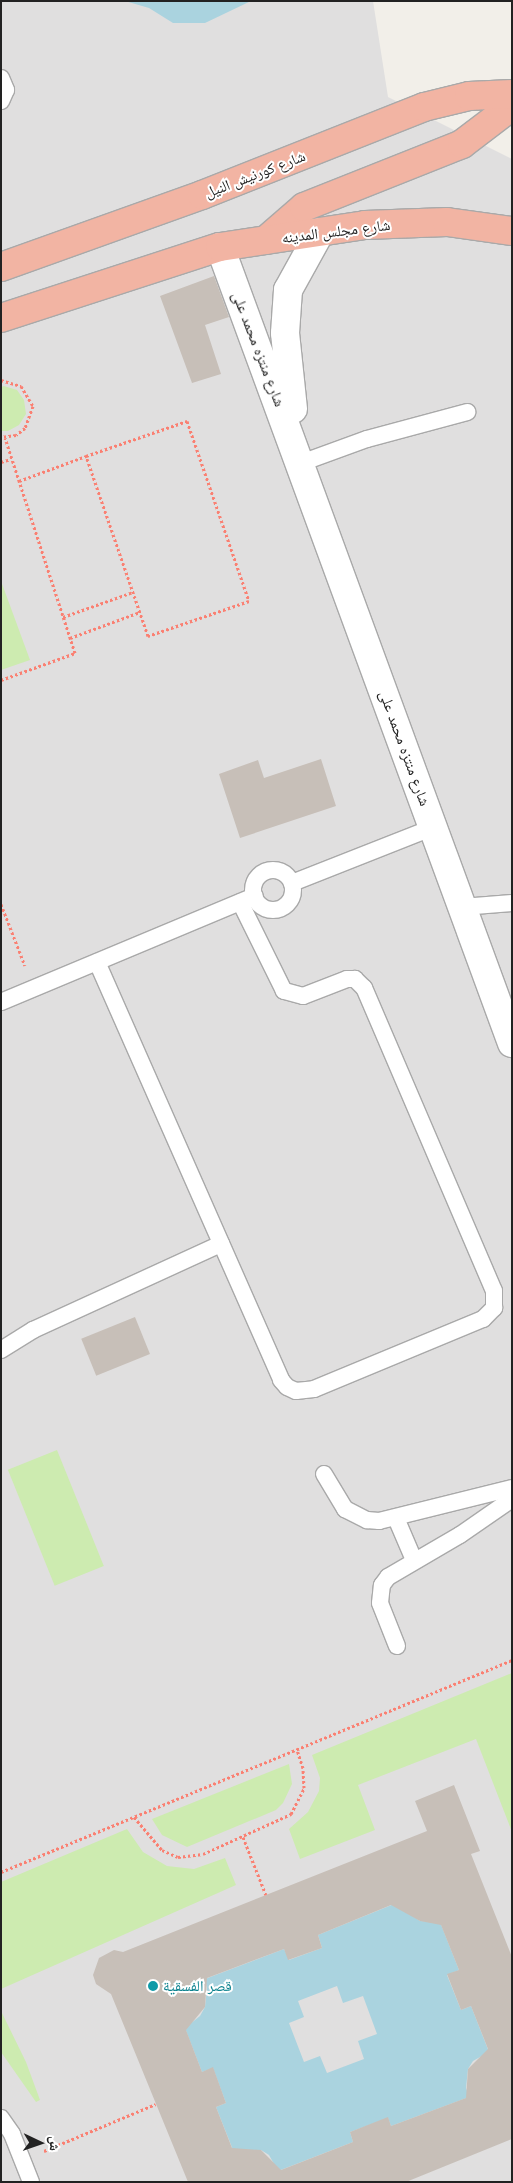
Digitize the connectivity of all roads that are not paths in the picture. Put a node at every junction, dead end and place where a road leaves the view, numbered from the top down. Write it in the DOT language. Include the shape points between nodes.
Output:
graph roads {
  1 [pos="1,78"];
  2 [pos="512,94"];
  3 [pos="1,101"];
  4 [pos="512,106"];
  5 [pos="512,230"];
  6 [pos="320,232"];
  7 [pos="266,240"];
  8 [pos="220,246"];
  9 [pos="1,267"];
  10 [pos="286,306"];
  11 [pos="1,318"];
  12 [pos="252,327"];
  13 [pos="467,412"];
  14 [pos="300,458"];
  15 [pos="434,827"];
  16 [pos="292,882"];
  17 [pos="247,899"];
  18 [pos="512,903"];
  19 [pos="462,907"];
  20 [pos="97,962"];
  21 [pos="1,1002"];
  22 [pos="512,1043"];
  23 [pos="221,1244"];
  24 [pos="1,1350"];
  25 [pos="324,1474"];
  26 [pos="512,1488"];
  27 [pos="512,1499"];
  28 [pos="396,1518"];
  29 [pos="414,1560"];
  30 [pos="397,1646"];
  31 [pos="1,2118"];
  32 [pos="31,2182"];
  1 -- 3 [label="lane" via="6,90"];
  2 -- 9 [label="highway, شارع كورنيش النيل" via="470,96 424,108 202,195"];
  4 -- 7 [label="highway" via="462,144 304,206"];
  5 -- 6 [label="highway, شارع مجلس المدينه" via="447,222 365,225"];
  6 -- 7 [label="highway, شارع مجلس المدينه"];
  6 -- 10 [label="street, شارع منتزه محمد على" via="292,278"];
  7 -- 8 [label="highway, شارع مجلس المدينه"];
  8 -- 11 [label="highway"];
  8 -- 12 [label="street, شارع منتزه محمد على"];
  10 -- 12 [label="street" via="273,310"];
  10 -- 14 [label="street, شارع منتزه محمد على" via="287,358"];
  12 -- 14 [label="street, شارع منتزه محمد على"];
  13 -- 14 [label="lane"];
  14 -- 15 [label="street, شارع منتزه محمد على"];
  15 -- 16 [label="lane"];
  15 -- 19 [label="street, شارع منتزه محمد على"];
  16 -- 17 [label="lane" via="284,873 267,872 254,884"];
  16 -- 17 [label="lane" via="292,898 280,908 265,908"];
  17 -- 20 [label="lane"];
  17 -- 23 [label="lane" via="284,990 303,996 347,978 354,979 364,988 494,1291 494,1308 483,1319 314,1389 296,1391 281,1380"];
  18 -- 19 [label="lane"];
  19 -- 22 [label="street, شارع منتزه محمد على"];
  20 -- 21 [label="lane"];
  20 -- 23 [label="lane"];
  23 -- 24 [label="lane" via="47,1323"];
  25 -- 28 [label="lane" via="337,1499 355,1516 379,1521"];
  26 -- 28 [label="lane"];
  27 -- 29 [label="lane" via="460,1535"];
  28 -- 29 [label="lane"];
  29 -- 30 [label="lane" via="388,1577 380,1594"];
  31 -- 32 [label="lane" via="12,2134"];
}
